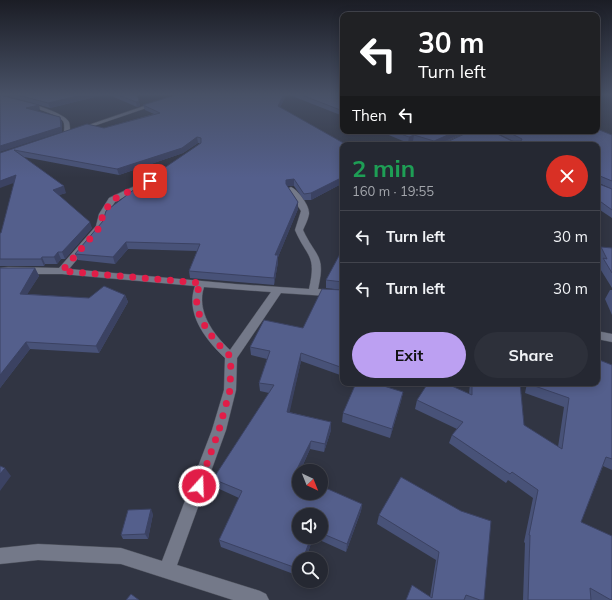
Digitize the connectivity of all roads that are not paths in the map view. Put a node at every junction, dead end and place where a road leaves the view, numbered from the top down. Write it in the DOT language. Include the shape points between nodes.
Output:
graph roads {
  1 [pos="66,122"];
  2 [pos="102,122"];
  3 [pos="67,134"];
  4 [pos="469,134"];
  5 [pos="60,136"];
  6 [pos="449,142"];
  7 [pos="155,177"];
  8 [pos="290,189"];
  9 [pos="0,271"];
  10 [pos="62,271"];
  11 [pos="201,283"];
  12 [pos="278,290"];
  13 [pos="313,291"];
  14 [pos="340,294"];
  15 [pos="600,336"];
  16 [pos="612,338"];
  17 [pos="231,357"];
  18 [pos="0,556"];
  19 [pos="167,570"];
  20 [pos="260,600"];
  1 -- 3 [label="street"];
  2 -- 3 [label="street"];
  3 -- 5 [label="street"];
  4 -- 6 [label="street"];
  7 -- 10 [label="street" via="112,200 103,214 100,227"];
  8 -- 13 [label="street" via="305,211 299,230 313,253 316,264"];
  9 -- 10 [label="street"];
  10 -- 11 [label="street"];
  11 -- 12 [label="street"];
  11 -- 17 [label="street" via="197,291 200,315 218,345"];
  12 -- 13 [label="street"];
  12 -- 17 [label="street"];
  13 -- 14 [label="street"];
  15 -- 16 [label="street"];
  17 -- 19 [label="street" via="230,390 219,430"];
  18 -- 19 [label="street" via="38,552 121,556"];
  19 -- 20 [label="street"];
}
